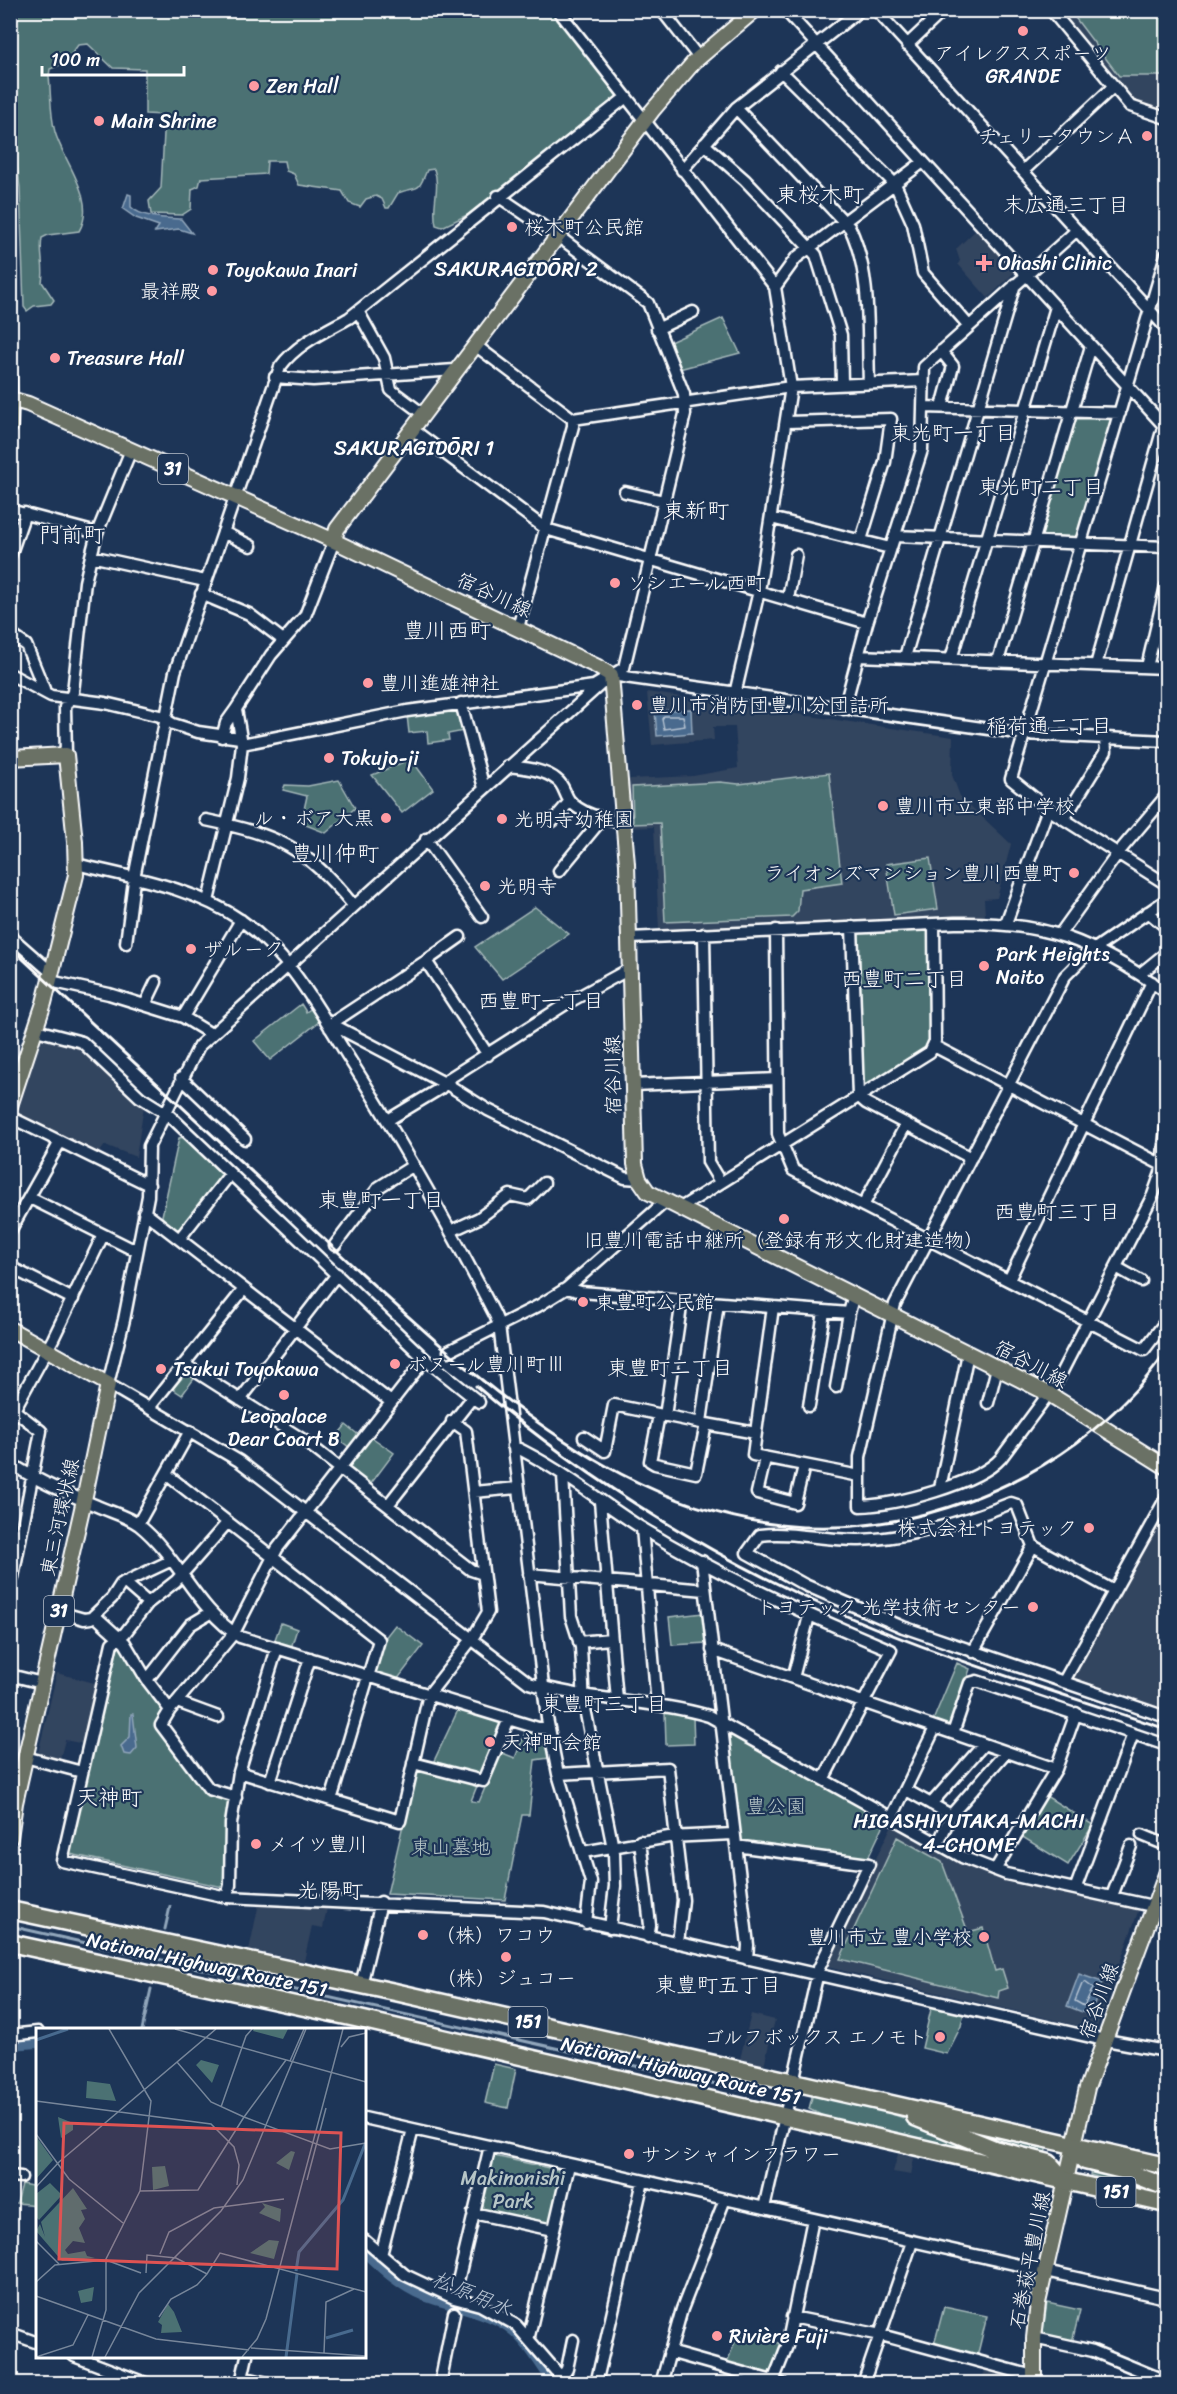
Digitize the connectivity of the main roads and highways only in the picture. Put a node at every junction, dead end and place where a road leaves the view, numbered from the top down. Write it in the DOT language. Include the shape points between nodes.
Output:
graph roads {
  1 [pos="756,10"];
  2 [pos="11,399"];
  3 [pos="10,427"];
  4 [pos="333,541"];
  5 [pos="10,758"];
  6 [pos="15,1082"];
  7 [pos="10,1106"];
  8 [pos="10,1329"];
  9 [pos="1167,1467"];
  10 [pos="12,1818"];
  11 [pos="10,1838"];
  12 [pos="1167,1874"];
  13 [pos="1160,1908"];
  14 [pos="10,1910"];
  15 [pos="10,1944"];
  16 [pos="354,2024"];
  17 [pos="867,2097"];
  18 [pos="1073,2145"];
  19 [pos="1167,2166"];
  20 [pos="1065,2181"];
  21 [pos="1167,2187"];
  22 [pos="1167,2204"];
  23 [pos="1034,2380"];
  1 -- 4 [label="main road" via="699,58 645,120 337,529"];
  2 -- 3 [label="main road"];
  2 -- 4 [label="main road, 31"];
  4 -- 9 [label="main road, 宿谷川線" via="611,675 630,938 635,1164 648,1191 1049,1394"];
  5 -- 6 [label="main road" via="66,755 76,864 36,1030"];
  6 -- 7 [label="main road"];
  8 -- 10 [label="main road, 東三河環状線 / 31" via="108,1384"];
  10 -- 11 [label="main road, 東三河環状線 / 31"];
  12 -- 13 [label="main road, 宿谷川線"];
  13 -- 18 [label="main road, 宿谷川線" via="1087,2088"];
  14 -- 17 [label="highway, National Highway Route 151 / 151"];
  15 -- 16 [label="highway, National Highway Route 151 / 151"];
  16 -- 20 [label="highway, National Highway Route 151 / 151" via="785,2116"];
  17 -- 18 [label="highway, National Highway Route 151 / 151"];
  17 -- 20 [label="highway" via="994,2149 1049,2163"];
  18 -- 19 [label="highway, National Highway Route 151 / 151"];
  18 -- 20 [label="main road, 石巻萩平豊川線"];
  18 -- 21 [label="highway" via="1085,2162 1122,2170"];
  20 -- 22 [label="highway, National Highway Route 151 / 151"];
  20 -- 23 [label="main road, 石巻萩平豊川線" via="1044,2272 1034,2338"];
}
